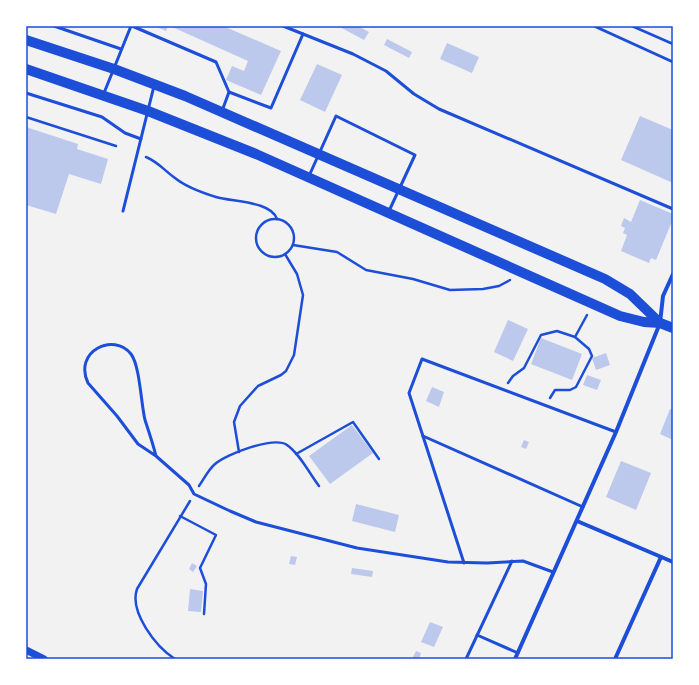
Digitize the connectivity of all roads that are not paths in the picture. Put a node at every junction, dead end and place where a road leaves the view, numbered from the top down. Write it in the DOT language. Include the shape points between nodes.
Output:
graph roads {
  1 [pos="54,26"];
  2 [pos="132,26"];
  3 [pos="283,26"];
  4 [pos="594,26"];
  5 [pos="303,34"];
  6 [pos="26,40"];
  7 [pos="121,49"];
  8 [pos="673,62"];
  9 [pos="26,69"];
  10 [pos="114,69"];
  11 [pos="154,84"];
  12 [pos="229,92"];
  13 [pos="26,93"];
  14 [pos="103,95"];
  15 [pos="148,111"];
  16 [pos="222,112"];
  17 [pos="141,139"];
  18 [pos="318,154"];
  19 [pos="308,178"];
  20 [pos="399,189"];
  21 [pos="673,209"];
  22 [pos="123,211"];
  23 [pos="388,214"];
  24 [pos="673,274"];
  25 [pos="660,322"];
  26 [pos="673,328"];
  27 [pos="616,432"];
  28 [pos="422,436"];
  29 [pos="156,456"];
  30 [pos="583,507"];
  31 [pos="577,521"];
  32 [pos="661,557"];
  33 [pos="512,561"];
  34 [pos="673,562"];
  35 [pos="464,563"];
  36 [pos="553,572"];
  37 [pos="477,635"];
  38 [pos="26,650"];
  39 [pos="518,653"];
  40 [pos="44,659"];
  41 [pos="466,659"];
  42 [pos="515,659"];
  43 [pos="615,659"];
  1 -- 7 [label="lane"];
  2 -- 7 [label="lane"];
  2 -- 12 [label="lane" via="216,62"];
  3 -- 5 [label="lane"];
  4 -- 8 [label="lane"];
  5 -- 12 [label="lane" via="271,108"];
  5 -- 21 [label="lane" via="353,54 386,71 414,94 439,109"];
  6 -- 10 [label="main road"];
  7 -- 10 [label="lane"];
  9 -- 14 [label="main road"];
  10 -- 11 [label="main road"];
  10 -- 14 [label="lane"];
  11 -- 15 [label="lane"];
  11 -- 16 [label="main road"];
  12 -- 16 [label="lane"];
  13 -- 17 [label="lane" via="102,117 129,135"];
  14 -- 15 [label="main road"];
  15 -- 17 [label="lane"];
  15 -- 19 [label="main road" via="256,154"];
  16 -- 18 [label="main road"];
  17 -- 22 [label="lane"];
  18 -- 19 [label="lane"];
  18 -- 20 [label="main road"];
  18 -- 20 [label="lane" via="336,116 415,155"];
  19 -- 23 [label="main road"];
  20 -- 23 [label="lane"];
  20 -- 25 [label="main road" via="604,279 634,297"];
  23 -- 25 [label="main road" via="620,316 644,322"];
  24 -- 25 [label="street" via="663,296"];
  25 -- 26 [label="main road"];
  25 -- 27 [label="street"];
  27 -- 28 [label="lane" via="422,358 409,394"];
  27 -- 30 [label="street"];
  28 -- 30 [label="lane"];
  28 -- 35 [label="lane"];
  29 -- 29 [label="lane" via="145,420 132,355 116,345 92,352 85,364 88,383 138,444"];
  29 -- 35 [label="lane" via="190,485 194,494 256,522 328,542 386,553"];
  30 -- 31 [label="street"];
  31 -- 32 [label="street"];
  31 -- 36 [label="street"];
  32 -- 34 [label="street"];
  32 -- 43 [label="street"];
  33 -- 35 [label="lane"];
  33 -- 36 [label="lane" via="527,562"];
  33 -- 37 [label="lane"];
  36 -- 39 [label="street"];
  37 -- 39 [label="lane"];
  37 -- 41 [label="lane"];
  38 -- 40 [label="street"];
  39 -- 42 [label="street"];
}
